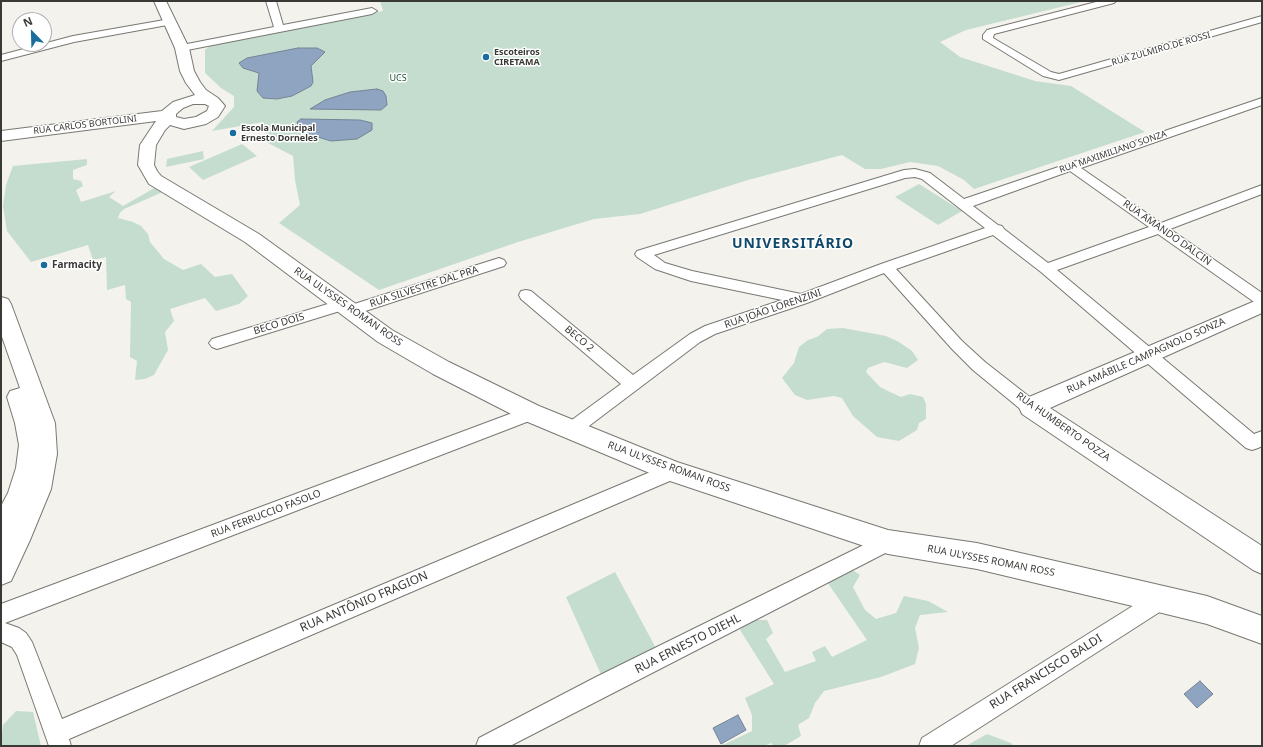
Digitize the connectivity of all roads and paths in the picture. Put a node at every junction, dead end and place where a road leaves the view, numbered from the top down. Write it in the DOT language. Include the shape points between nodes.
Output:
graph roads {
  1 [pos="160,1"];
  2 [pos="271,1"];
  3 [pos="1111,1"];
  4 [pos="372,11"];
  5 [pos="1262,19"];
  6 [pos="170,22"];
  7 [pos="279,28"];
  8 [pos="182,48"];
  9 [pos="1,58"];
  10 [pos="187,71"];
  11 [pos="210,100"];
  12 [pos="1262,101"];
  13 [pos="1250,105"];
  14 [pos="1262,112"];
  15 [pos="169,115"];
  16 [pos="200,121"];
  17 [pos="1,122"];
  18 [pos="1,132"];
  19 [pos="1,136"];
  20 [pos="146,158"];
  21 [pos="1072,167"];
  22 [pos="1262,189"];
  23 [pos="964,204"];
  24 [pos="1160,228"];
  25 [pos="997,229"];
  26 [pos="499,263"];
  27 [pos="886,267"];
  28 [pos="1046,269"];
  29 [pos="526,295"];
  30 [pos="802,300"];
  31 [pos="1262,300"];
  32 [pos="1,304"];
  33 [pos="1262,305"];
  34 [pos="346,308"];
  35 [pos="217,343"];
  36 [pos="1,348"];
  37 [pos="1148,354"];
  38 [pos="633,384"];
  39 [pos="1030,407"];
  40 [pos="531,413"];
  41 [pos="572,430"];
  42 [pos="1259,445"];
  43 [pos="673,470"];
  44 [pos="1,532"];
  45 [pos="888,542"];
  46 [pos="1262,561"];
  47 [pos="1,572"];
  48 [pos="1162,599"];
  49 [pos="1,614"];
  50 [pos="1262,630"];
  51 [pos="1,632"];
  52 [pos="58,740"];
  53 [pos="488,746"];
  54 [pos="930,746"];
  1 -- 6 [label="street"];
  2 -- 7 [label="street"];
  3 -- 5 [label="street, RUA ZULMIRO DE ROSSI" via="990,32 988,39 1046,74 1059,77"];
  4 -- 7 [label="street"];
  6 -- 8 [label="street"];
  6 -- 9 [label="street" via="73,39"];
  7 -- 8 [label="street"];
  8 -- 10 [label="street"];
  10 -- 11 [label="street" via="201,92"];
  10 -- 15 [label="street"];
  11 -- 15 [label="street" via="184,102 173,108"];
  11 -- 16 [label="street" via="217,106 216,110"];
  12 -- 13 [label="street, RUA MAXIMILIANO SONZA"];
  13 -- 14 [label="street"];
  13 -- 21 [label="street, RUA MAXIMILIANO SONZA"];
  15 -- 16 [label="street" via="177,123"];
  15 -- 19 [label="street, RUA CARLOS BORTOLINI"];
  15 -- 20 [label="street" via="153,135"];
  16 -- 20 [label="street" via="169,138"];
  17 -- 18 [label="street"];
  20 -- 34 [label="street, RUA ULYSSES ROMAN ROSS" via="149,172 155,180 252,238"];
  21 -- 23 [label="street, RUA MAXIMILIANO SONZA"];
  21 -- 24 [label="street, RUA AMANDO DALCIN"];
  22 -- 24 [label="street"];
  23 -- 25 [label="street"];
  23 -- 30 [label="street" via="926,176 904,174 642,254 660,266 691,276"];
  24 -- 28 [label="street"];
  24 -- 31 [label="street, RUA AMANDO DALCIN"];
  25 -- 27 [label="street, RUA JOÃO LORENZINI"];
  25 -- 28 [label="street"];
  26 -- 34 [label="street, RUA SILVESTRE DAL PRA"];
  27 -- 30 [label="street, RUA JOÃO LORENZINI"];
  27 -- 39 [label="street, RUA HUMBERTO POZZA" via="957,345"];
  28 -- 37 [label="street"];
  29 -- 38 [label="street, BECO 2"];
  30 -- 38 [label="street, RUA JOÃO LORENZINI" via="710,330"];
  32 -- 47 [label="street" via="43,423 45,454 39,490"];
  33 -- 37 [label="street, RUA AMÁBILE CAMPAGNOLO SONZA"];
  34 -- 35 [label="street, BECO DOIS"];
  34 -- 40 [label="street, RUA ULYSSES ROMAN ROSS" via="385,336 423,358"];
  36 -- 44 [label="street" via="27,423 31,445 28,468 20,495"];
  37 -- 39 [label="street, RUA AMÁBILE CAMPAGNOLO SONZA"];
  37 -- 42 [label="street"];
  38 -- 41 [label="street, RUA JOÃO LORENZINI"];
  39 -- 46 [label="street, RUA HUMBERTO POZZA"];
  40 -- 41 [label="street, RUA ULYSSES ROMAN ROSS"];
  40 -- 49 [label="street, RUA FERRUCCIO FASOLO"];
  41 -- 43 [label="street, RUA ULYSSES ROMAN ROSS"];
  43 -- 45 [label="street, RUA ULYSSES ROMAN ROSS"];
  43 -- 52 [label="street, RUA ANTÔNIO FRAGION"];
  45 -- 48 [label="street, RUA ULYSSES ROMAN ROSS" via="977,556"];
  45 -- 53 [label="street, RUA ERNESTO DIEHL"];
  48 -- 50 [label="street, RUA ULYSSES ROMAN ROSS" via="1207,610"];
  48 -- 54 [label="street, RUA FRANCISCO BALDI"];
  51 -- 52 [label="street" via="12,635 25,649"];
}
